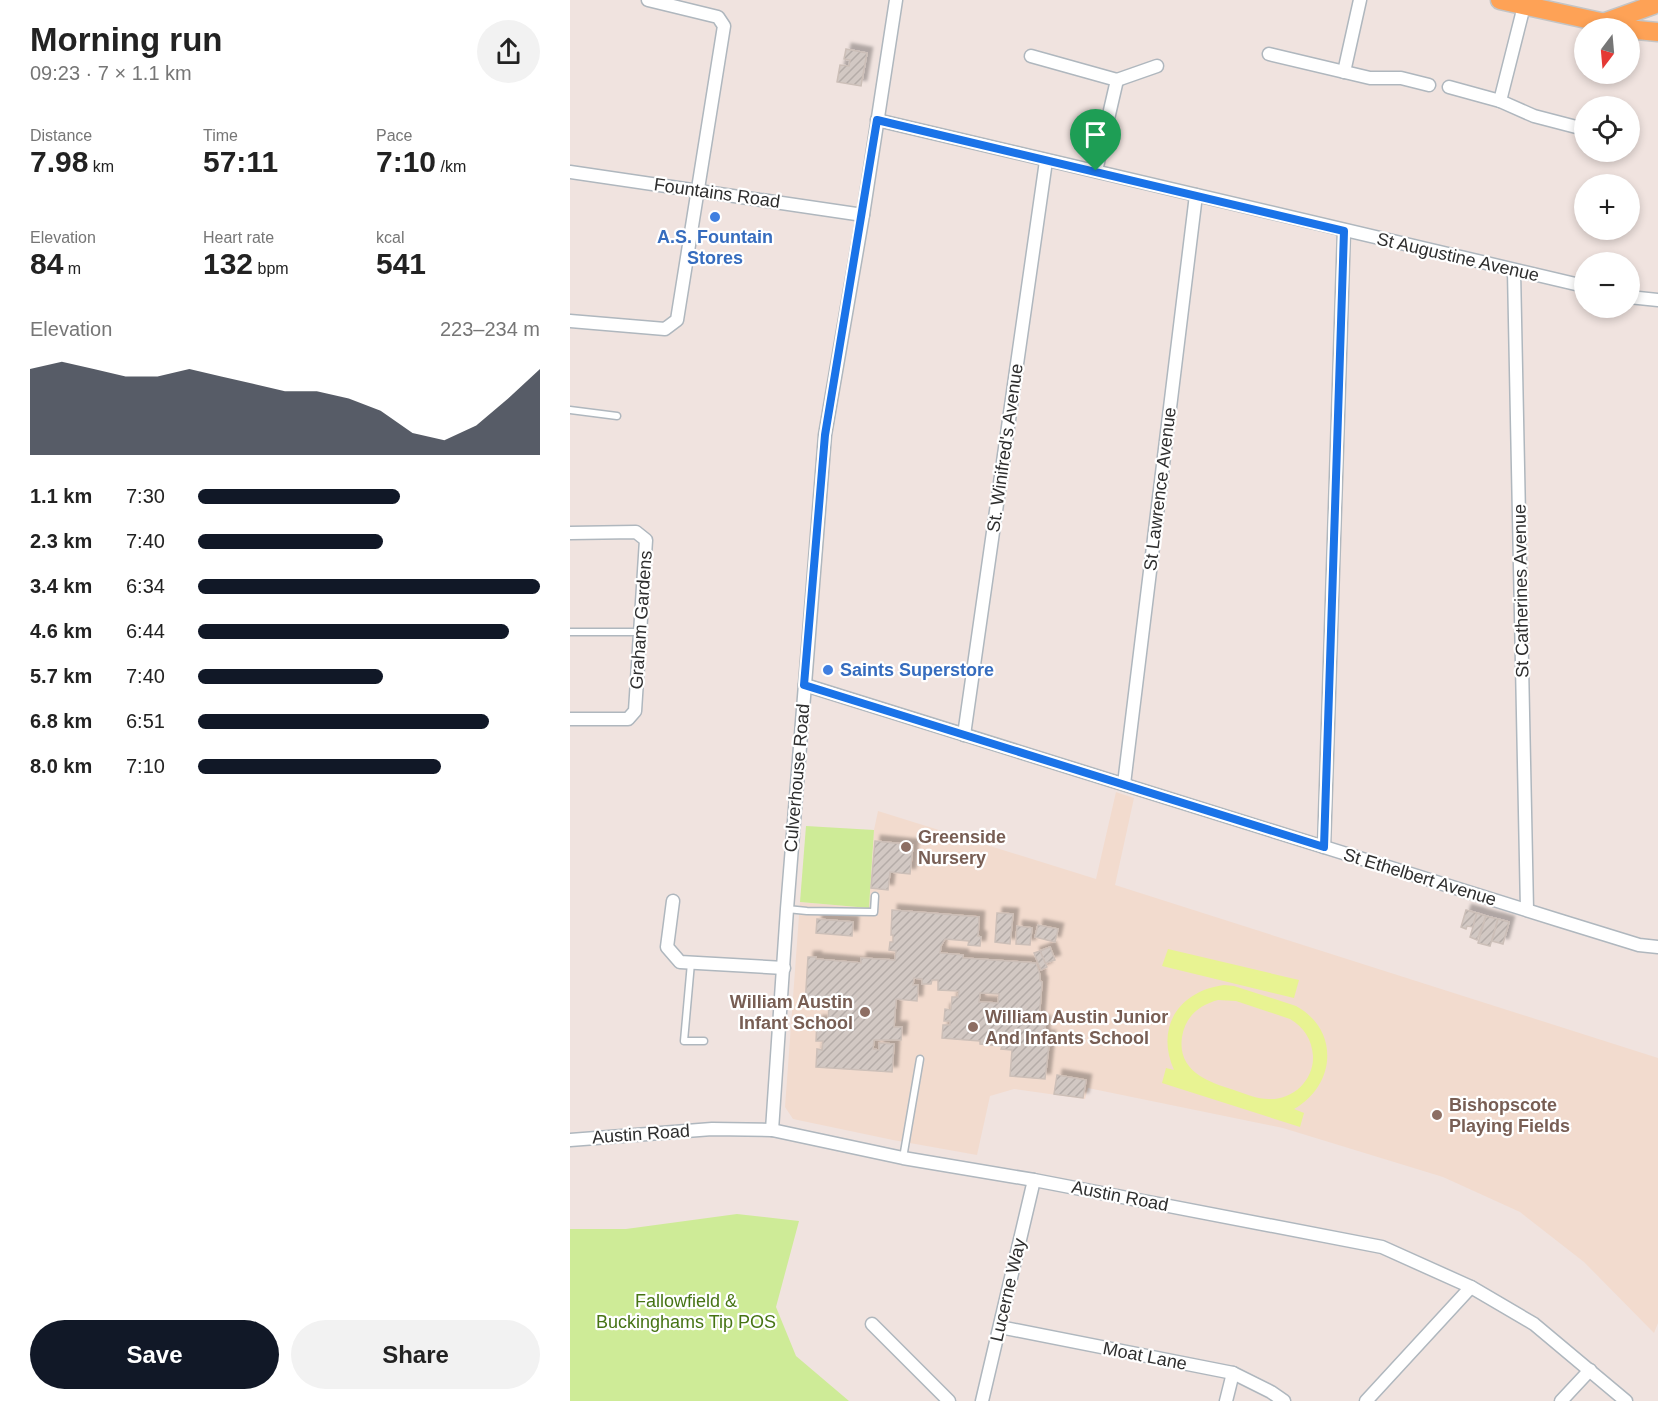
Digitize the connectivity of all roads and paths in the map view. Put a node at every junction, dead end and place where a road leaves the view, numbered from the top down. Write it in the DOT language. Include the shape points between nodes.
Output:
graph roads {
  1 [pos="648,0"];
  2 [pos="896,0"];
  3 [pos="1360,0"];
  4 [pos="1500,0"];
  5 [pos="1656,1"];
  6 [pos="1524,6"];
  7 [pos="1580,18"];
  8 [pos="1616,18"];
  9 [pos="1640,30"];
  10 [pos="1658,30"];
  11 [pos="1269,54"];
  12 [pos="1031,56"];
  13 [pos="1157,66"];
  14 [pos="1344,72"];
  15 [pos="1117,80"];
  16 [pos="1429,85"];
  17 [pos="1449,87"];
  18 [pos="1500,101"];
  19 [pos="877,120"];
  20 [pos="1574,126"];
  21 [pos="1046,161"];
  22 [pos="1096,171"];
  23 [pos="570,172"];
  24 [pos="698,190"];
  25 [pos="1196,195"];
  26 [pos="863,215"];
  27 [pos="1344,231"];
  28 [pos="1514,271"];
  29 [pos="1574,284"];
  30 [pos="1640,298"];
  31 [pos="1658,300"];
  32 [pos="570,321"];
  33 [pos="570,410"];
  34 [pos="617,416"];
  35 [pos="570,533"];
  36 [pos="570,632"];
  37 [pos="639,632"];
  38 [pos="804,685"];
  39 [pos="570,719"];
  40 [pos="964,735"];
  41 [pos="1124,784"];
  42 [pos="1324,847"];
  43 [pos="875,896"];
  44 [pos="673,901"];
  45 [pos="787,909"];
  46 [pos="1527,910"];
  47 [pos="1658,947"];
  48 [pos="691,962"];
  49 [pos="784,968"];
  50 [pos="704,1041"];
  51 [pos="920,1059"];
  52 [pos="772,1130"];
  53 [pos="570,1140"];
  54 [pos="903,1158"];
  55 [pos="1034,1180"];
  56 [pos="1471,1287"];
  57 [pos="872,1324"];
  58 [pos="1000,1327"];
  59 [pos="1590,1370"];
  60 [pos="1233,1373"];
  61 [pos="950,1401"];
  62 [pos="982,1401"];
  63 [pos="1226,1401"];
  64 [pos="1284,1401"];
  65 [pos="1366,1401"];
  66 [pos="1561,1401"];
  67 [pos="1626,1401"];
  1 -- 24 [label="street" via="718,17 724,26"];
  2 -- 19 [label="street, Culverhouse Road"];
  3 -- 14 [label="street"];
  4 -- 6 [label="main road"];
  5 -- 8 [label="main road"];
  5 -- 10 [label="main road" via="1651,15"];
  6 -- 7 [label="main road"];
  6 -- 18 [label="street"];
  9 -- 10 [label="main road"];
  11 -- 14 [label="street"];
  12 -- 15 [label="street"];
  13 -- 15 [label="street"];
  14 -- 16 [label="street"];
  15 -- 22 [label="street"];
  17 -- 18 [label="street"];
  18 -- 20 [label="street" via="1534,116"];
  19 -- 21 [label="street, St Augustine Avenue"];
  19 -- 26 [label="street, Culverhouse Road"];
  21 -- 22 [label="street, St Augustine Avenue"];
  21 -- 40 [label="street, St. Winifred's Avenue"];
  22 -- 25 [label="street, St Augustine Avenue"];
  23 -- 24 [label="street, Fountains Road"];
  24 -- 26 [label="street, Fountains Road"];
  24 -- 32 [label="street" via="677,320 665,329"];
  25 -- 27 [label="street, St Augustine Avenue"];
  25 -- 41 [label="street, St Lawrence Avenue"];
  26 -- 38 [label="street, Culverhouse Road" via="825,435"];
  27 -- 28 [label="street, St Augustine Avenue"];
  27 -- 42 [label="street"];
  28 -- 29 [label="street, St Augustine Avenue"];
  28 -- 46 [label="street, St Catherines Avenue"];
  30 -- 31 [label="street"];
  33 -- 34 [label="lane"];
  35 -- 37 [label="street, Graham Gardens" via="636,532 646,540"];
  36 -- 37 [label="lane"];
  37 -- 39 [label="street, Graham Gardens" via="635,711 628,719"];
  38 -- 40 [label="street, St Ethelbert Avenue"];
  38 -- 45 [label="street, Culverhouse Road"];
  40 -- 41 [label="street, St Ethelbert Avenue"];
  41 -- 42 [label="street, St Ethelbert Avenue"];
  42 -- 46 [label="street, St Ethelbert Avenue"];
  43 -- 45 [label="lane" via="874,912"];
  44 -- 48 [label="street" via="668,947 680,962"];
  45 -- 49 [label="street, Culverhouse Road"];
  46 -- 47 [label="street, St Ethelbert Avenue" via="1639,945"];
  48 -- 49 [label="street"];
  48 -- 50 [label="lane" via="684,1041"];
  49 -- 52 [label="street, Culverhouse Road"];
  51 -- 54 [label="lane"];
  52 -- 53 [label="street, Austin Road" via="712,1129"];
  52 -- 54 [label="street, Austin Road"];
  54 -- 55 [label="street, Austin Road"];
  55 -- 56 [label="street, Austin Road" via="1382,1247"];
  55 -- 58 [label="street, Lucerne Way"];
  56 -- 59 [label="street, Austin Road" via="1534,1324"];
  56 -- 65 [label="street"];
  57 -- 61 [label="street"];
  58 -- 60 [label="street, Moat Lane"];
  58 -- 62 [label="street, Lucerne Way"];
  59 -- 66 [label="street"];
  59 -- 67 [label="street, Austin Road"];
  60 -- 63 [label="street"];
  60 -- 64 [label="street, Moat Lane"];
}
